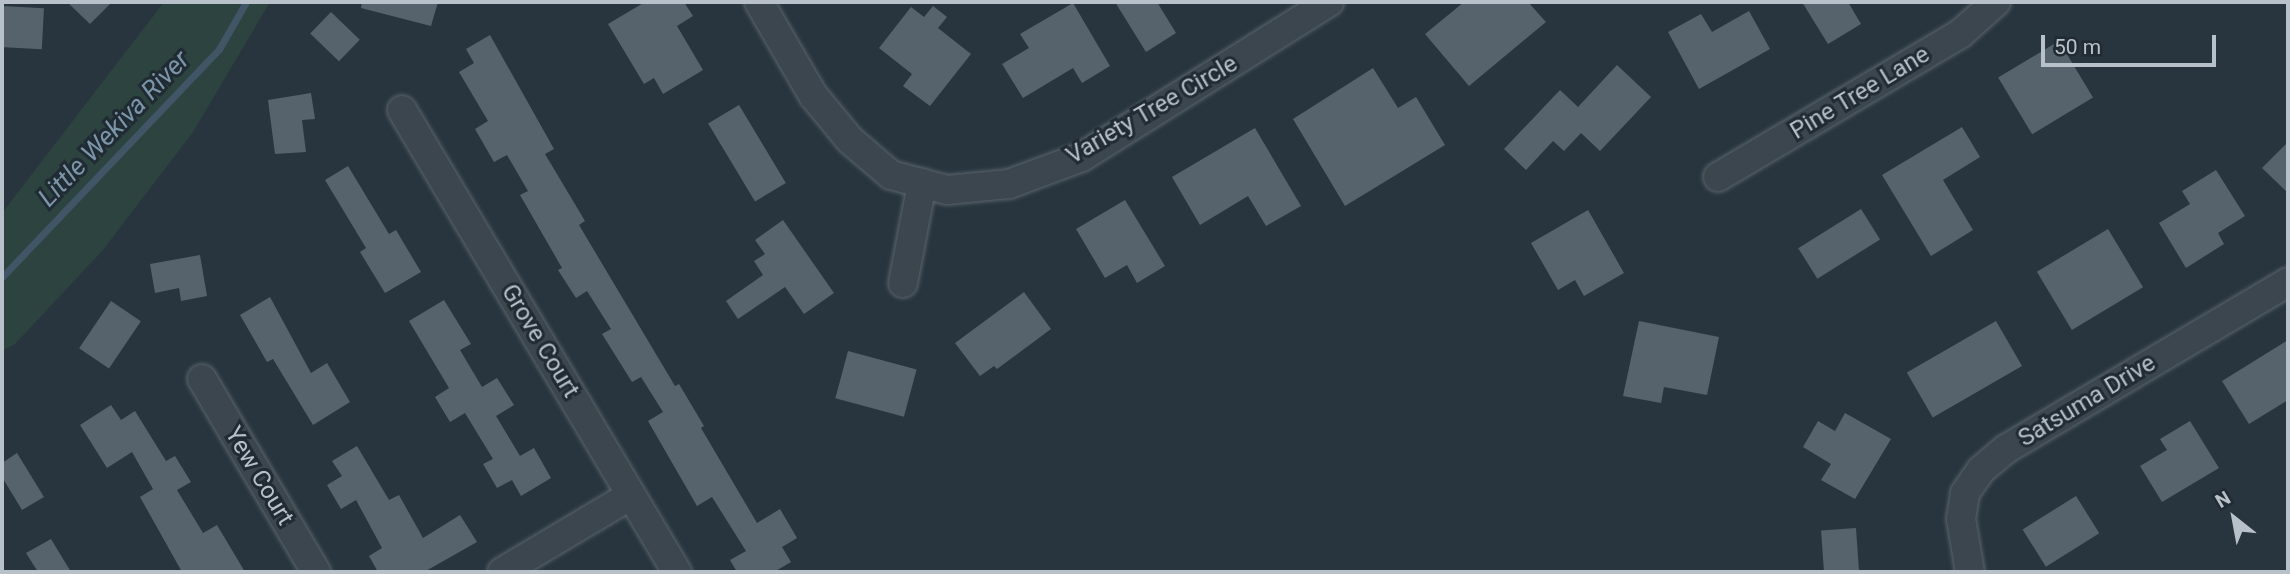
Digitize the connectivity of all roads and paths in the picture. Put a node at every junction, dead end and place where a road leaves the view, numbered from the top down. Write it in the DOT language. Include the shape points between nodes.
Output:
graph roads {
  1 [pos="759,2"];
  2 [pos="1329,2"];
  3 [pos="1996,2"];
  4 [pos="402,110"];
  5 [pos="1717,177"];
  6 [pos="922,183"];
  7 [pos="2288,282"];
  8 [pos="903,283"];
  9 [pos="202,379"];
  10 [pos="631,495"];
  11 [pos="316,572"];
  12 [pos="502,572"];
  13 [pos="677,572"];
  14 [pos="1970,572"];
  1 -- 6 [label="street, Variety Tree Circle" via="813,95 850,140 891,175"];
  2 -- 6 [label="street, Variety Tree Circle" via="1082,157 1009,184 947,190"];
  3 -- 5 [label="street, Pine Tree Lane" via="1960,34"];
  4 -- 10 [label="street, Grove Court"];
  6 -- 8 [label="street"];
  7 -- 14 [label="street, Satsuma Drive" via="2006,449 1981,470 1965,493 1961,520"];
  9 -- 11 [label="street, Yew Court"];
  10 -- 12 [label="street"];
  10 -- 13 [label="street, Grove Court"];
}
